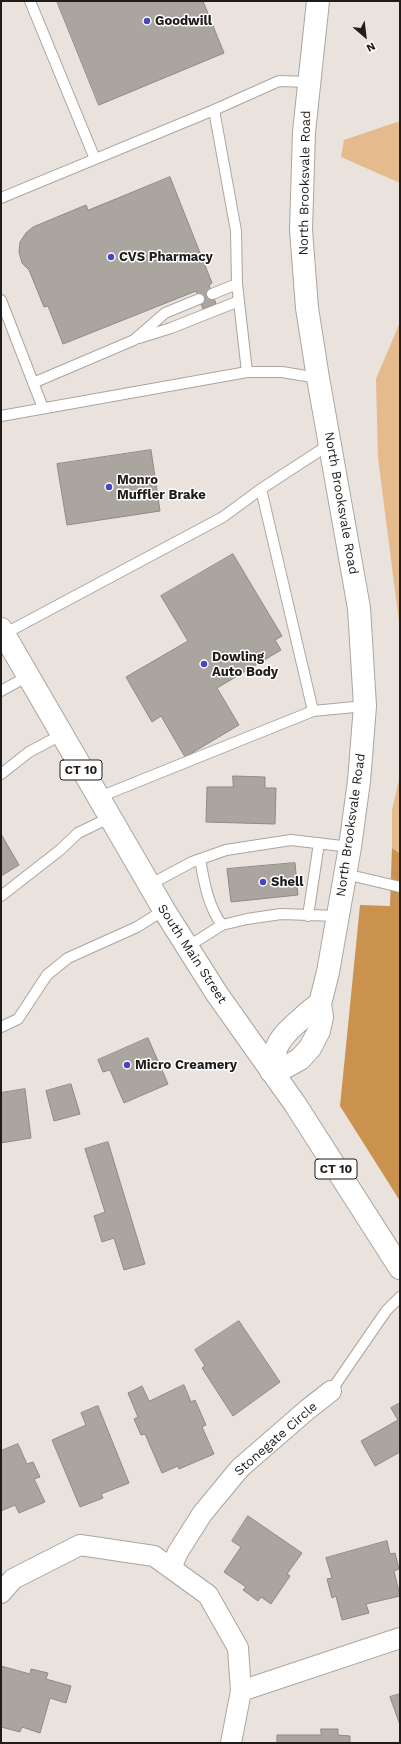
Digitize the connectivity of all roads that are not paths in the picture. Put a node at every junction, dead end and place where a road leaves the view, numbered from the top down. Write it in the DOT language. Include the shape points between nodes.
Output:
graph roads {
  1 [pos="30,1"];
  2 [pos="318,1"];
  3 [pos="309,82"];
  4 [pos="214,110"];
  5 [pos="95,159"];
  6 [pos="1,198"];
  7 [pos="238,284"];
  8 [pos="212,294"];
  9 [pos="199,299"];
  10 [pos="1,300"];
  11 [pos="239,301"];
  12 [pos="134,340"];
  13 [pos="247,372"];
  14 [pos="318,378"];
  15 [pos="33,383"];
  16 [pos="43,408"];
  17 [pos="1,416"];
  18 [pos="330,444"];
  19 [pos="261,488"];
  20 [pos="2,632"];
  21 [pos="28,676"];
  22 [pos="1,691"];
  23 [pos="365,706"];
  24 [pos="313,711"];
  25 [pos="61,734"];
  26 [pos="1,774"];
  27 [pos="98,798"];
  28 [pos="109,818"];
  29 [pos="320,843"];
  30 [pos="350,847"];
  31 [pos="200,859"];
  32 [pos="345,874"];
  33 [pos="149,885"];
  34 [pos="400,887"];
  35 [pos="1,896"];
  36 [pos="164,910"];
  37 [pos="308,916"];
  38 [pos="338,916"];
  39 [pos="222,925"];
  40 [pos="187,947"];
  41 [pos="320,1004"];
  42 [pos="1,1027"];
  43 [pos="271,1071"];
  44 [pos="400,1268"];
  45 [pos="400,1297"];
  46 [pos="331,1391"];
  47 [pos="170,1568"];
  48 [pos="1,1593"];
  49 [pos="400,1638"];
  50 [pos="241,1690"];
  51 [pos="231,1743"];
  1 -- 5 [label="lane"];
  2 -- 3 [label="main road, North Brooksvale Road"];
  3 -- 4 [label="lane" via="279,81"];
  3 -- 14 [label="main road, North Brooksvale Road" via="304,132 301,230 307,308"];
  4 -- 5 [label="lane"];
  4 -- 7 [label="lane" via="236,231"];
  5 -- 6 [label="lane"];
  7 -- 8 [label="lane"];
  7 -- 11 [label="lane"];
  9 -- 12 [label="lane" via="165,313"];
  10 -- 15 [label="lane"];
  11 -- 12 [label="lane"];
  11 -- 13 [label="lane"];
  12 -- 15 [label="lane"];
  13 -- 14 [label="lane" via="282,372"];
  13 -- 16 [label="lane"];
  14 -- 18 [label="main road, North Brooksvale Road"];
  15 -- 16 [label="lane"];
  16 -- 17 [label="lane"];
  18 -- 19 [label="lane"];
  18 -- 23 [label="main road, North Brooksvale Road" via="359,608"];
  19 -- 20 [label="lane" via="223,517"];
  19 -- 24 [label="lane"];
  20 -- 21 [label="main road, South Main Street / CT 10"];
  21 -- 22 [label="lane"];
  21 -- 25 [label="main road, South Main Street / CT 10"];
  23 -- 24 [label="lane"];
  23 -- 30 [label="main road, North Brooksvale Road"];
  24 -- 27 [label="lane"];
  25 -- 26 [label="lane" via="29,752"];
  25 -- 27 [label="main road, South Main Street / CT 10"];
  27 -- 28 [label="main road, South Main Street / CT 10"];
  28 -- 33 [label="main road, South Main Street / CT 10"];
  28 -- 35 [label="lane" via="78,833"];
  29 -- 30 [label="lane"];
  29 -- 31 [label="lane" via="291,840 226,850"];
  29 -- 37 [label="lane"];
  30 -- 32 [label="main road, North Brooksvale Road"];
  31 -- 33 [label="lane"];
  31 -- 39 [label="lane" via="209,900"];
  32 -- 34 [label="lane"];
  32 -- 38 [label="main road, North Brooksvale Road"];
  33 -- 36 [label="main road, South Main Street / CT 10"];
  36 -- 40 [label="main road, South Main Street / CT 10"];
  36 -- 42 [label="lane" via="137,927 68,958 47,975 18,1019"];
  37 -- 38 [label="lane"];
  37 -- 39 [label="lane" via="281,914"];
  38 -- 41 [label="main road, North Brooksvale Road"];
  39 -- 40 [label="lane"];
  40 -- 43 [label="main road, South Main Street / CT 10"];
  41 -- 43 [label="main road" via="283,1035 272,1056"];
  41 -- 43 [label="main road, North Brooksvale Road" via="322,1017 319,1031 310,1048 291,1065"];
  43 -- 44 [label="main road, South Main Street / CT 10" via="295,1104"];
  45 -- 46 [label="lane" via="386,1311"];
  46 -- 47 [label="street, Stonegate Circle" via="240,1468 202,1514"];
  47 -- 48 [label="street" via="154,1556 80,1545 13,1579"];
  47 -- 50 [label="street" via="208,1595 238,1648"];
  49 -- 50 [label="street"];
  50 -- 51 [label="street"];
}
